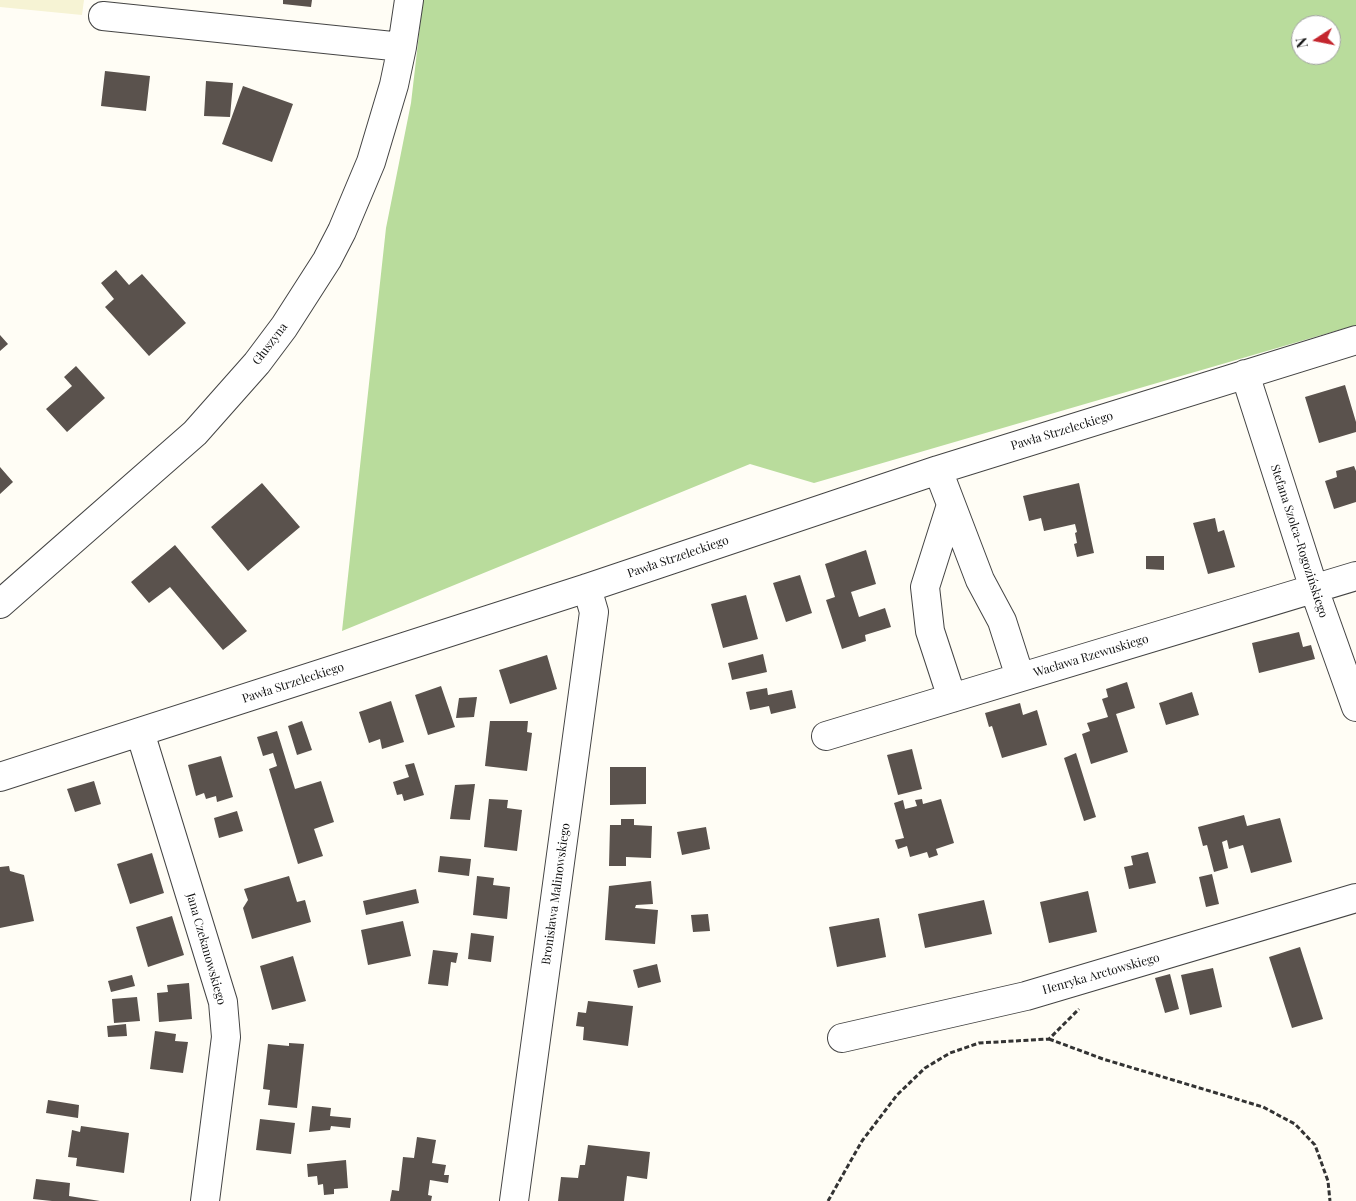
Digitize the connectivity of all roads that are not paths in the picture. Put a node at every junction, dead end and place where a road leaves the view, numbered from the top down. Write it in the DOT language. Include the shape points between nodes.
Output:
graph roads {
  1 [pos="409,0"];
  2 [pos="103,16"];
  3 [pos="402,47"];
  4 [pos="1356,340"];
  5 [pos="1245,374"];
  6 [pos="938,470"];
  7 [pos="951,505"];
  8 [pos="1356,576"];
  9 [pos="587,588"];
  10 [pos="1314,589"];
  11 [pos="0,604"];
  12 [pos="1020,677"];
  13 [pos="952,698"];
  14 [pos="1356,708"];
  15 [pos="140,732"];
  16 [pos="826,736"];
  17 [pos="0,777"];
  18 [pos="1356,898"];
  19 [pos="842,1038"];
  20 [pos="205,1201"];
  21 [pos="514,1201"];
  1 -- 3 [label="street, Głuszyna"];
  2 -- 3 [label="street"];
  3 -- 11 [label="street, Głuszyna" via="386,116 361,189 342,232 284,327 195,433"];
  4 -- 5 [label="street, Pawła Strzeleckiego"];
  5 -- 6 [label="street, Pawła Strzeleckiego"];
  5 -- 10 [label="street, Stefana Szolca-Rogozińskiego"];
  6 -- 7 [label="street"];
  6 -- 9 [label="street, Pawła Strzeleckiego"];
  7 -- 12 [label="street" via="980,580 1002,620"];
  7 -- 13 [label="street" via="925,587 930,631"];
  8 -- 10 [label="street, Wacława Rzewuskiego"];
  9 -- 15 [label="street, Pawła Strzeleckiego"];
  9 -- 21 [label="street, Bronisława Malinowskiego" via="594,612"];
  10 -- 12 [label="street, Wacława Rzewuskiego"];
  10 -- 14 [label="street, Stefana Szolca-Rogozińskiego"];
  12 -- 13 [label="street, Wacława Rzewuskiego"];
  13 -- 16 [label="street, Wacława Rzewuskiego"];
  15 -- 17 [label="street, Pawła Strzeleckiego"];
  15 -- 20 [label="street, Jana Czekanowskiego" via="223,1002 226,1037"];
  18 -- 19 [label="street, Henryka Arctowskiego" via="1026,996"];
}
